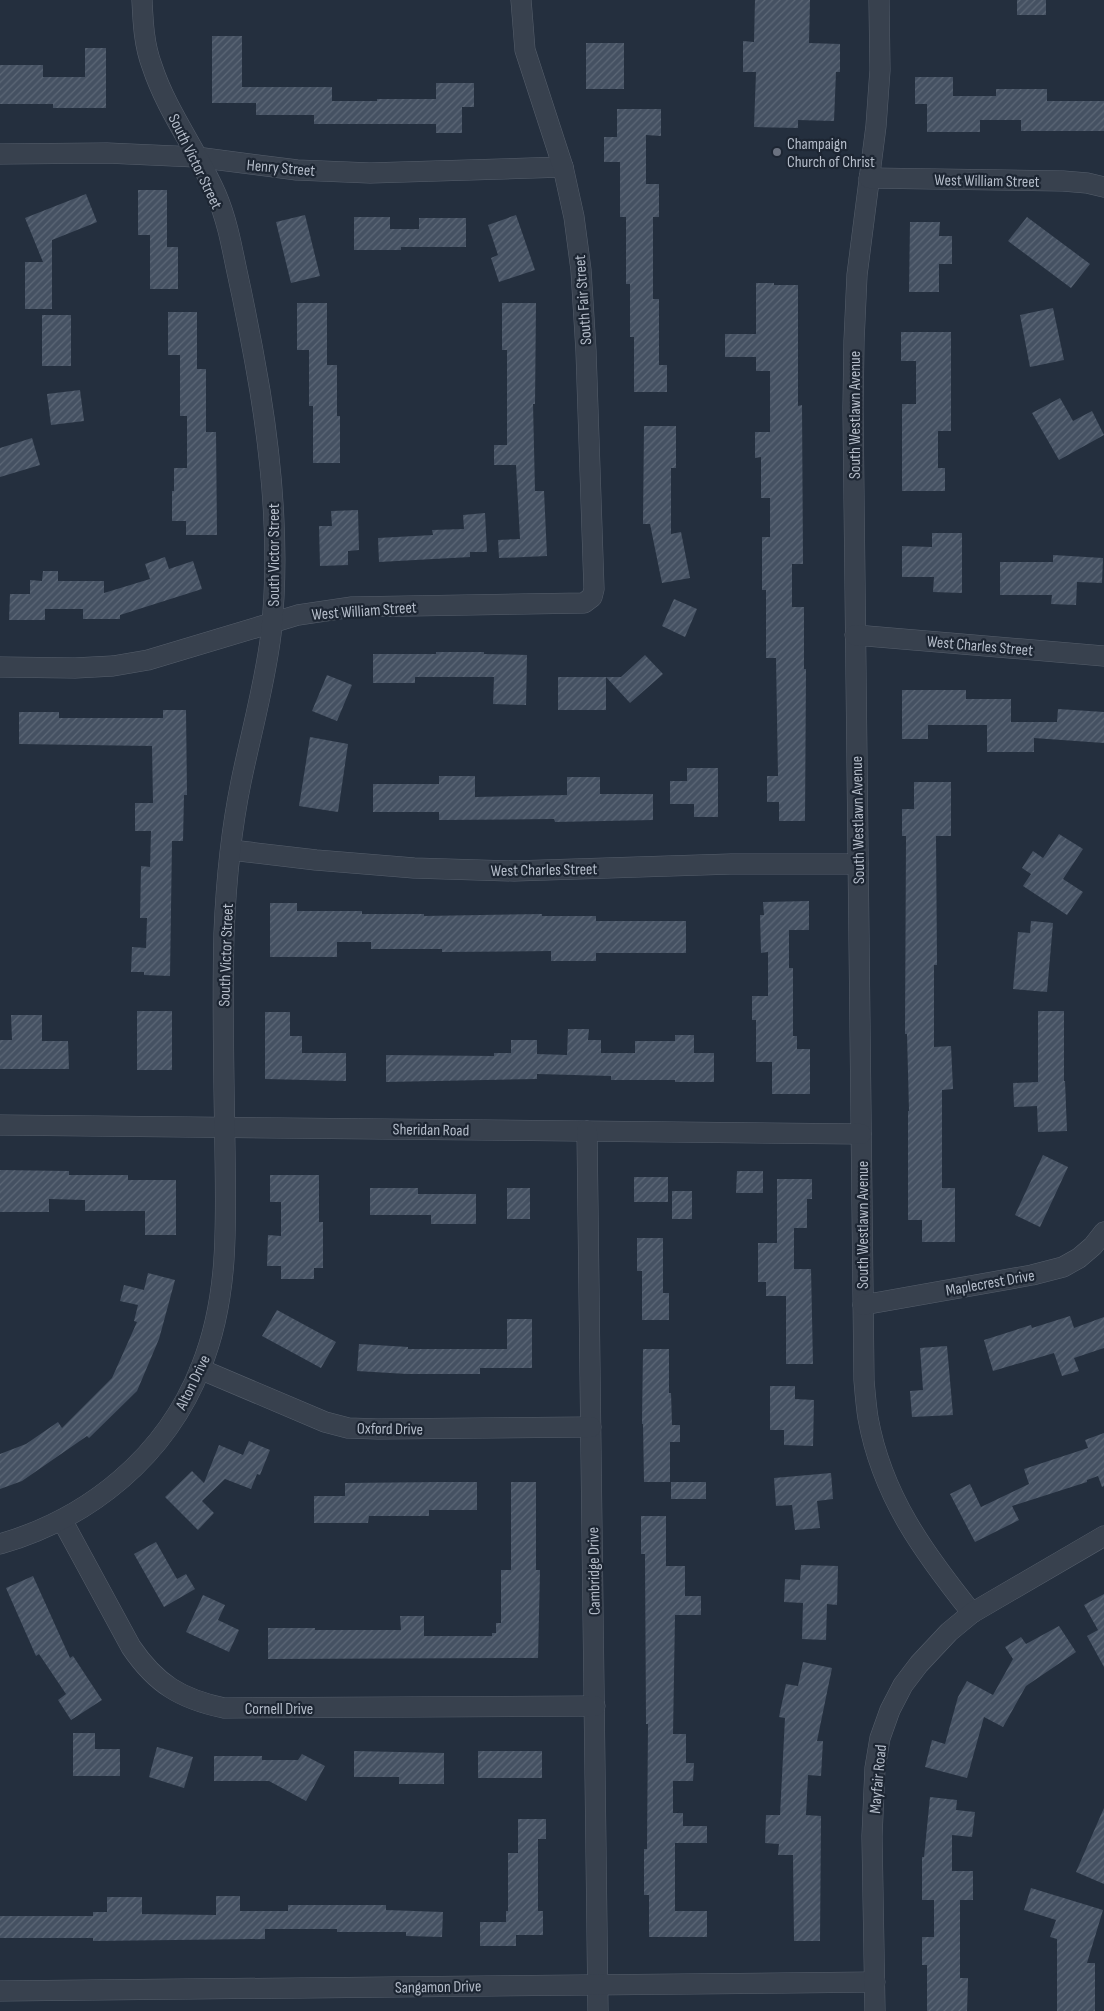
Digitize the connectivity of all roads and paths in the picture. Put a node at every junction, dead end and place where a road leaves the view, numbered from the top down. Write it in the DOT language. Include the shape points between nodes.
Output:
graph roads {
  1 [pos="142,0"];
  2 [pos="521,0"];
  3 [pos="879,0"];
  4 [pos="0,154"];
  5 [pos="196,157"];
  6 [pos="563,167"];
  7 [pos="869,178"];
  8 [pos="1104,187"];
  9 [pos="584,603"];
  10 [pos="272,622"];
  11 [pos="855,635"];
  12 [pos="1104,656"];
  13 [pos="0,667"];
  14 [pos="231,850"];
  15 [pos="858,864"];
  16 [pos="0,1125"];
  17 [pos="225,1127"];
  18 [pos="587,1131"];
  19 [pos="861,1134"];
  20 [pos="1104,1232"];
  21 [pos="863,1305"];
  22 [pos="200,1370"];
  23 [pos="591,1427"];
  24 [pos="62,1520"];
  25 [pos="1104,1536"];
  26 [pos="0,1544"];
  27 [pos="972,1613"];
  28 [pos="595,1706"];
  29 [pos="875,1982"];
  30 [pos="597,1984"];
  31 [pos="0,1991"];
  32 [pos="598,2011"];
  33 [pos="875,2011"];
  1 -- 5 [label="street, South Victor Street" via="151,65"];
  2 -- 6 [label="street, South Fair Street" via="525,50"];
  3 -- 7 [label="street, South Westlawn Avenue" via="880,70"];
  4 -- 5 [label="street, Henry Street" via="107,153"];
  5 -- 6 [label="street, Henry Street" via="296,170 370,173"];
  5 -- 10 [label="street, South Victor Street" via="216,193 228,229 260,392 275,526"];
  6 -- 9 [label="street, South Fair Street" via="581,270 586,352 594,589 592,597"];
  7 -- 8 [label="street, West William Street" via="1063,181"];
  7 -- 11 [label="street, South Westlawn Avenue" via="857,275 854,341"];
  9 -- 10 [label="street, West William Street" via="352,607"];
  10 -- 13 [label="street, West William Street" via="148,660 113,666"];
  10 -- 14 [label="street, South Victor Street"];
  11 -- 12 [label="street, West Charles Street"];
  11 -- 15 [label="street, South Westlawn Avenue"];
  14 -- 15 [label="street, West Charles Street" via="316,860 514,871 731,864"];
  14 -- 17 [label="street, South Victor Street" via="224,931"];
  15 -- 19 [label="street, South Westlawn Avenue"];
  16 -- 17 [label="street, Sheridan Road"];
  17 -- 18 [label="street, Sheridan Road"];
  17 -- 22 [label="street, Alton Drive" via="223,1286 212,1336"];
  18 -- 19 [label="street, Sheridan Road"];
  18 -- 23 [label="street, Cambridge Drive"];
  19 -- 21 [label="street, South Westlawn Avenue"];
  20 -- 21 [label="street, Maplecrest Drive" via="1079,1258 1063,1267 1032,1276"];
  21 -- 27 [label="street, South Westlawn Avenue" via="868,1418 880,1465 910,1531"];
  22 -- 23 [label="street, Oxford Drive" via="325,1422 348,1428"];
  22 -- 24 [label="street, Alton Drive" via="178,1412 137,1464 102,1496"];
  23 -- 28 [label="street, Cambridge Drive"];
  24 -- 26 [label="street, Alton Drive"];
  24 -- 28 [label="street, Cornell Drive" via="143,1665 160,1682 200,1703 224,1708"];
  25 -- 27 [label="street, Mayfair Road"];
  27 -- 29 [label="street, Mayfair Road" via="948,1632 903,1685 880,1738 875,1768 872,1836"];
  28 -- 30 [label="street, Cambridge Drive"];
  29 -- 30 [label="street, Sangamon Drive"];
  29 -- 33 [label="street, Mayfair Road"];
  30 -- 31 [label="street, Sangamon Drive"];
  30 -- 32 [label="street, Cambridge Drive"];
}
